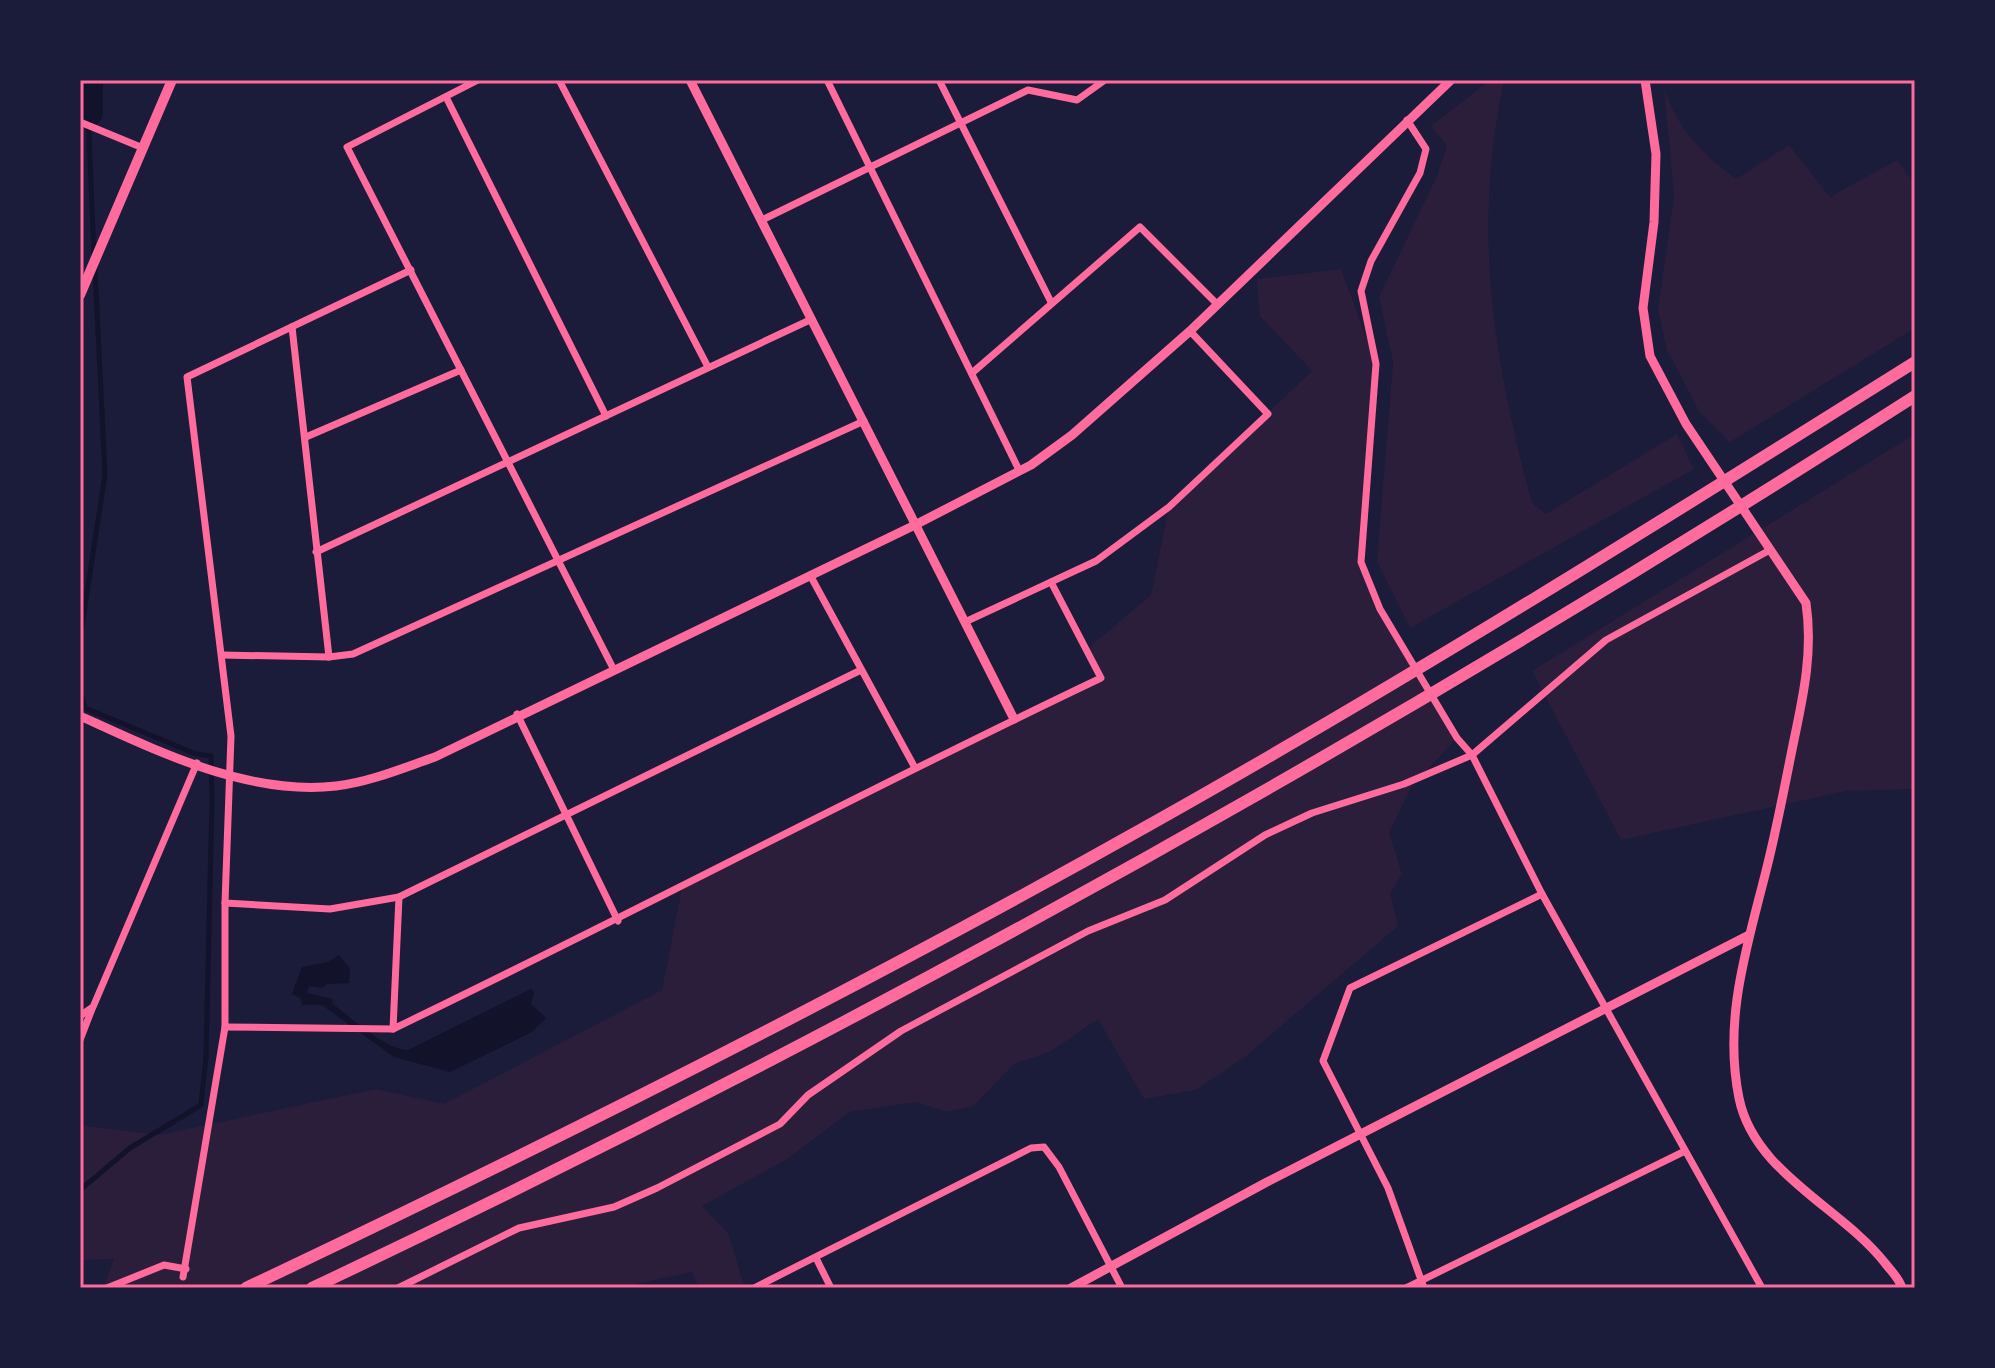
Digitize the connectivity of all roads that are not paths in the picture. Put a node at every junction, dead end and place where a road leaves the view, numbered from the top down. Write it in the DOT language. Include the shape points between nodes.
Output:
graph roads {
  1 [pos="172,80"];
  2 [pos="478,80"];
  3 [pos="559,80"];
  4 [pos="690,80"];
  5 [pos="827,80"];
  6 [pos="939,80"];
  7 [pos="1025,80"];
  8 [pos="1105,80"];
  9 [pos="1451,80"];
  10 [pos="1645,80"];
  11 [pos="1028,90"];
  12 [pos="446,97"];
  13 [pos="1407,120"];
  14 [pos="80,122"];
  15 [pos="960,122"];
  16 [pos="143,148"];
  17 [pos="871,168"];
  18 [pos="762,220"];
  19 [pos="411,270"];
  20 [pos="80,295"];
  21 [pos="1051,302"];
  22 [pos="1217,304"];
  23 [pos="812,319"];
  24 [pos="292,327"];
  25 [pos="1190,331"];
  26 [pos="1915,362"];
  27 [pos="708,367"];
  28 [pos="461,370"];
  29 [pos="972,373"];
  30 [pos="1915,396"];
  31 [pos="606,416"];
  32 [pos="864,421"];
  33 [pos="306,437"];
  34 [pos="510,461"];
  35 [pos="1019,470"];
  36 [pos="915,525"];
  37 [pos="1770,550"];
  38 [pos="316,552"];
  39 [pos="559,559"];
  40 [pos="810,575"];
  41 [pos="1051,582"];
  42 [pos="965,622"];
  43 [pos="222,655"];
  44 [pos="329,657"];
  45 [pos="613,668"];
  46 [pos="861,670"];
  47 [pos="517,714"];
  48 [pos="80,716"];
  49 [pos="1014,719"];
  50 [pos="1472,755"];
  51 [pos="199,764"];
  52 [pos="914,766"];
  53 [pos="226,774"];
  54 [pos="566,815"];
  55 [pos="1542,894"];
  56 [pos="399,897"];
  57 [pos="225,903"];
  58 [pos="618,921"];
  59 [pos="1749,935"];
  60 [pos="93,1007"];
  61 [pos="1605,1009"];
  62 [pos="80,1016"];
  63 [pos="225,1027"];
  64 [pos="393,1029"];
  65 [pos="80,1040"];
  66 [pos="1360,1134"];
  67 [pos="1683,1152"];
  68 [pos="816,1258"];
  69 [pos="1112,1267"];
  70 [pos="1423,1284"];
  71 [pos="107,1288"];
  72 [pos="246,1288"];
  73 [pos="312,1288"];
  74 [pos="398,1288"];
  75 [pos="754,1288"];
  76 [pos="831,1288"];
  77 [pos="1071,1288"];
  78 [pos="1122,1288"];
  79 [pos="1406,1288"];
  80 [pos="1762,1288"];
  81 [pos="1902,1288"];
  1 -- 16 [label="main road"];
  2 -- 12 [label="street"];
  3 -- 27 [label="street"];
  4 -- 18 [label="street"];
  5 -- 17 [label="street"];
  6 -- 15 [label="street"];
  7 -- 11 [label="street"];
  8 -- 11 [label="street" via="1077,100"];
  9 -- 13 [label="street"];
  10 -- 37 [label="street" via="1656,154 1643,308 1650,356 1686,424"];
  11 -- 15 [label="street"];
  12 -- 19 [label="street" via="347,147"];
  12 -- 31 [label="street"];
  13 -- 22 [label="street"];
  13 -- 50 [label="street" via="1426,149 1420,173 1371,261 1361,291 1376,364 1361,562 1380,609"];
  14 -- 16 [label="street"];
  15 -- 17 [label="street"];
  15 -- 21 [label="street"];
  16 -- 20 [label="main road"];
  17 -- 18 [label="street"];
  17 -- 29 [label="street"];
  18 -- 23 [label="street"];
  19 -- 24 [label="street"];
  19 -- 28 [label="street"];
  21 -- 22 [label="street" via="1140,227"];
  21 -- 29 [label="street"];
  22 -- 25 [label="street"];
  23 -- 27 [label="street"];
  23 -- 32 [label="street"];
  24 -- 33 [label="street"];
  24 -- 43 [label="street" via="187,377"];
  25 -- 35 [label="street" via="1072,435"];
  25 -- 41 [label="street" via="1268,414 1169,507 1096,561"];
  26 -- 72 [label="highway" via="1541,597 1150,825 679,1077"];
  27 -- 31 [label="street"];
  28 -- 33 [label="street"];
  28 -- 34 [label="street"];
  29 -- 35 [label="street"];
  30 -- 73 [label="highway" via="1563,618 1166,849 691,1103"];
  31 -- 34 [label="street"];
  32 -- 36 [label="street"];
  32 -- 39 [label="street"];
  33 -- 38 [label="street"];
  34 -- 38 [label="street"];
  34 -- 39 [label="street"];
  35 -- 36 [label="street"];
  36 -- 40 [label="street"];
  36 -- 42 [label="street"];
  37 -- 50 [label="street" via="1606,640"];
  37 -- 59 [label="street" via="1806,603 1808,675"];
  38 -- 44 [label="street"];
  39 -- 44 [label="street" via="353,654"];
  39 -- 45 [label="street"];
  40 -- 45 [label="street"];
  40 -- 46 [label="street"];
  41 -- 42 [label="street"];
  41 -- 49 [label="street" via="1101,678"];
  42 -- 49 [label="street"];
  43 -- 44 [label="street"];
  43 -- 53 [label="street" via="231,736"];
  45 -- 47 [label="street"];
  46 -- 52 [label="street"];
  46 -- 54 [label="street"];
  47 -- 53 [label="street" via="435,757 335,786"];
  47 -- 54 [label="street"];
  48 -- 51 [label="street"];
  49 -- 52 [label="street"];
  50 -- 55 [label="street"];
  50 -- 74 [label="street" via="1265,835 1165,900 1088,931 901,1031 808,1095 780,1124 657,1188 614,1207 519,1228"];
  51 -- 53 [label="street"];
  51 -- 60 [label="street"];
  52 -- 58 [label="street"];
  53 -- 57 [label="street"];
  54 -- 56 [label="street"];
  54 -- 58 [label="street"];
  55 -- 61 [label="street"];
  55 -- 66 [label="street" via="1350,988 1323,1061"];
  56 -- 57 [label="street" via="330,909"];
  56 -- 64 [label="street"];
  57 -- 63 [label="street"];
  58 -- 64 [label="street"];
  59 -- 61 [label="street"];
  59 -- 81 [label="street" via="1732,1035 1739,1099 1748,1126 1783,1172 1870,1244"];
  60 -- 62 [label="street"];
  60 -- 65 [label="street"];
  61 -- 66 [label="street"];
  61 -- 67 [label="street"];
  63 -- 64 [label="street"];
  63 -- 71 [label="street" via="184,1273 178,1264 164,1265"];
  66 -- 69 [label="street"];
  66 -- 70 [label="street" via="1388,1188"];
  67 -- 70 [label="street"];
  67 -- 80 [label="street"];
  68 -- 69 [label="street" via="1031,1148 1044,1147"];
  68 -- 75 [label="street"];
  68 -- 76 [label="street"];
  69 -- 77 [label="street"];
  69 -- 78 [label="street"];
  70 -- 79 [label="street"];
}
